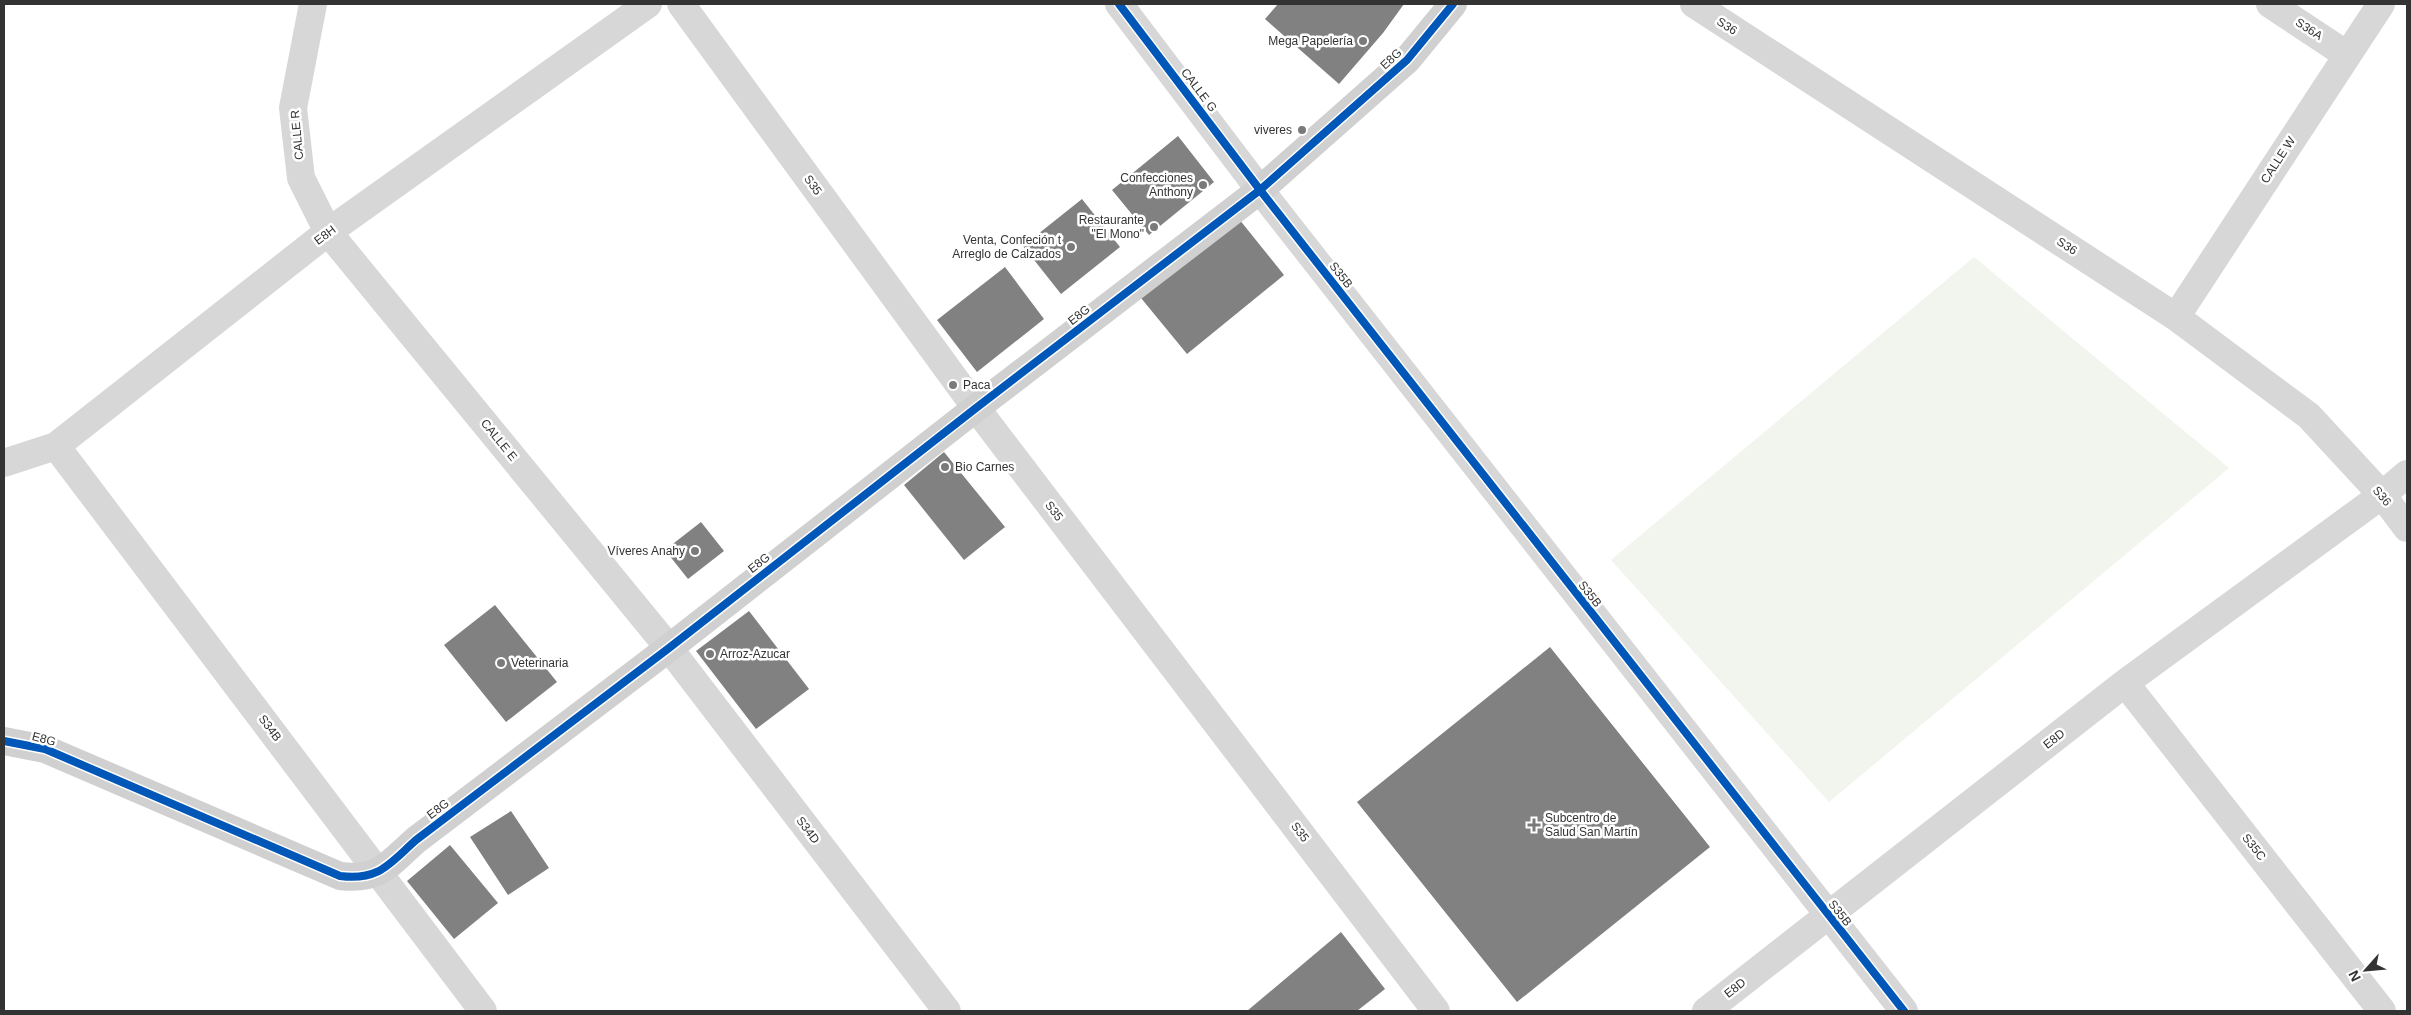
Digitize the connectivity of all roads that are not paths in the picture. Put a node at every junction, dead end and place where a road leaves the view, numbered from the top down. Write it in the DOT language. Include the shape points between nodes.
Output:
graph roads {
  1 [pos="313,4"];
  2 [pos="648,4"];
  3 [pos="681,4"];
  4 [pos="1119,4"];
  5 [pos="1453,4"];
  6 [pos="1694,4"];
  7 [pos="2270,4"];
  8 [pos="2381,4"];
  9 [pos="2347,55"];
  10 [pos="1260,190"];
  11 [pos="328,232"];
  12 [pos="2176,317"];
  13 [pos="976,408"];
  14 [pos="56,446"];
  15 [pos="4,463"];
  16 [pos="2407,474"];
  17 [pos="2382,495"];
  18 [pos="2407,528"];
  19 [pos="669,648"];
  20 [pos="2125,683"];
  21 [pos="4,741"];
  22 [pos="379,872"];
  23 [pos="1828,915"];
  24 [pos="483,1011"];
  25 [pos="947,1011"];
  26 [pos="1436,1011"];
  27 [pos="1706,1011"];
  28 [pos="1904,1011"];
  29 [pos="2382,1011"];
  1 -- 11 [label="street, CALLE R" via="294,108 300,178"];
  2 -- 11 [label="street, E8H"];
  3 -- 13 [label="street, S35"];
  4 -- 10 [label="street, CALLE G"];
  5 -- 10 [label="street, E8G" via="1407,60"];
  6 -- 12 [label="street, S36"];
  7 -- 9 [label="street, S36A"];
  8 -- 9 [label="street, CALLE W"];
  9 -- 12 [label="street, CALLE W"];
  10 -- 13 [label="street, E8G"];
  10 -- 23 [label="street, S35B"];
  11 -- 14 [label="street, E8H"];
  11 -- 19 [label="street, CALLE E"];
  12 -- 17 [label="street, S36" via="2309,416"];
  13 -- 19 [label="street, E8G"];
  13 -- 26 [label="street, S35"];
  14 -- 15 [label="street, E8H"];
  14 -- 22 [label="street, S34B"];
  16 -- 17 [label="street, E8D"];
  17 -- 18 [label="street, S36"];
  17 -- 20 [label="street, E8D"];
  19 -- 22 [label="street, E8G" via="416,840"];
  19 -- 25 [label="street, S34D"];
  20 -- 23 [label="street, E8D"];
  20 -- 29 [label="street, S35C"];
  21 -- 22 [label="street, E8G" via="46,749 340,876 354,878"];
  22 -- 24 [label="street, S34B"];
  23 -- 27 [label="street, E8D"];
  23 -- 28 [label="street, S35B"];
}
